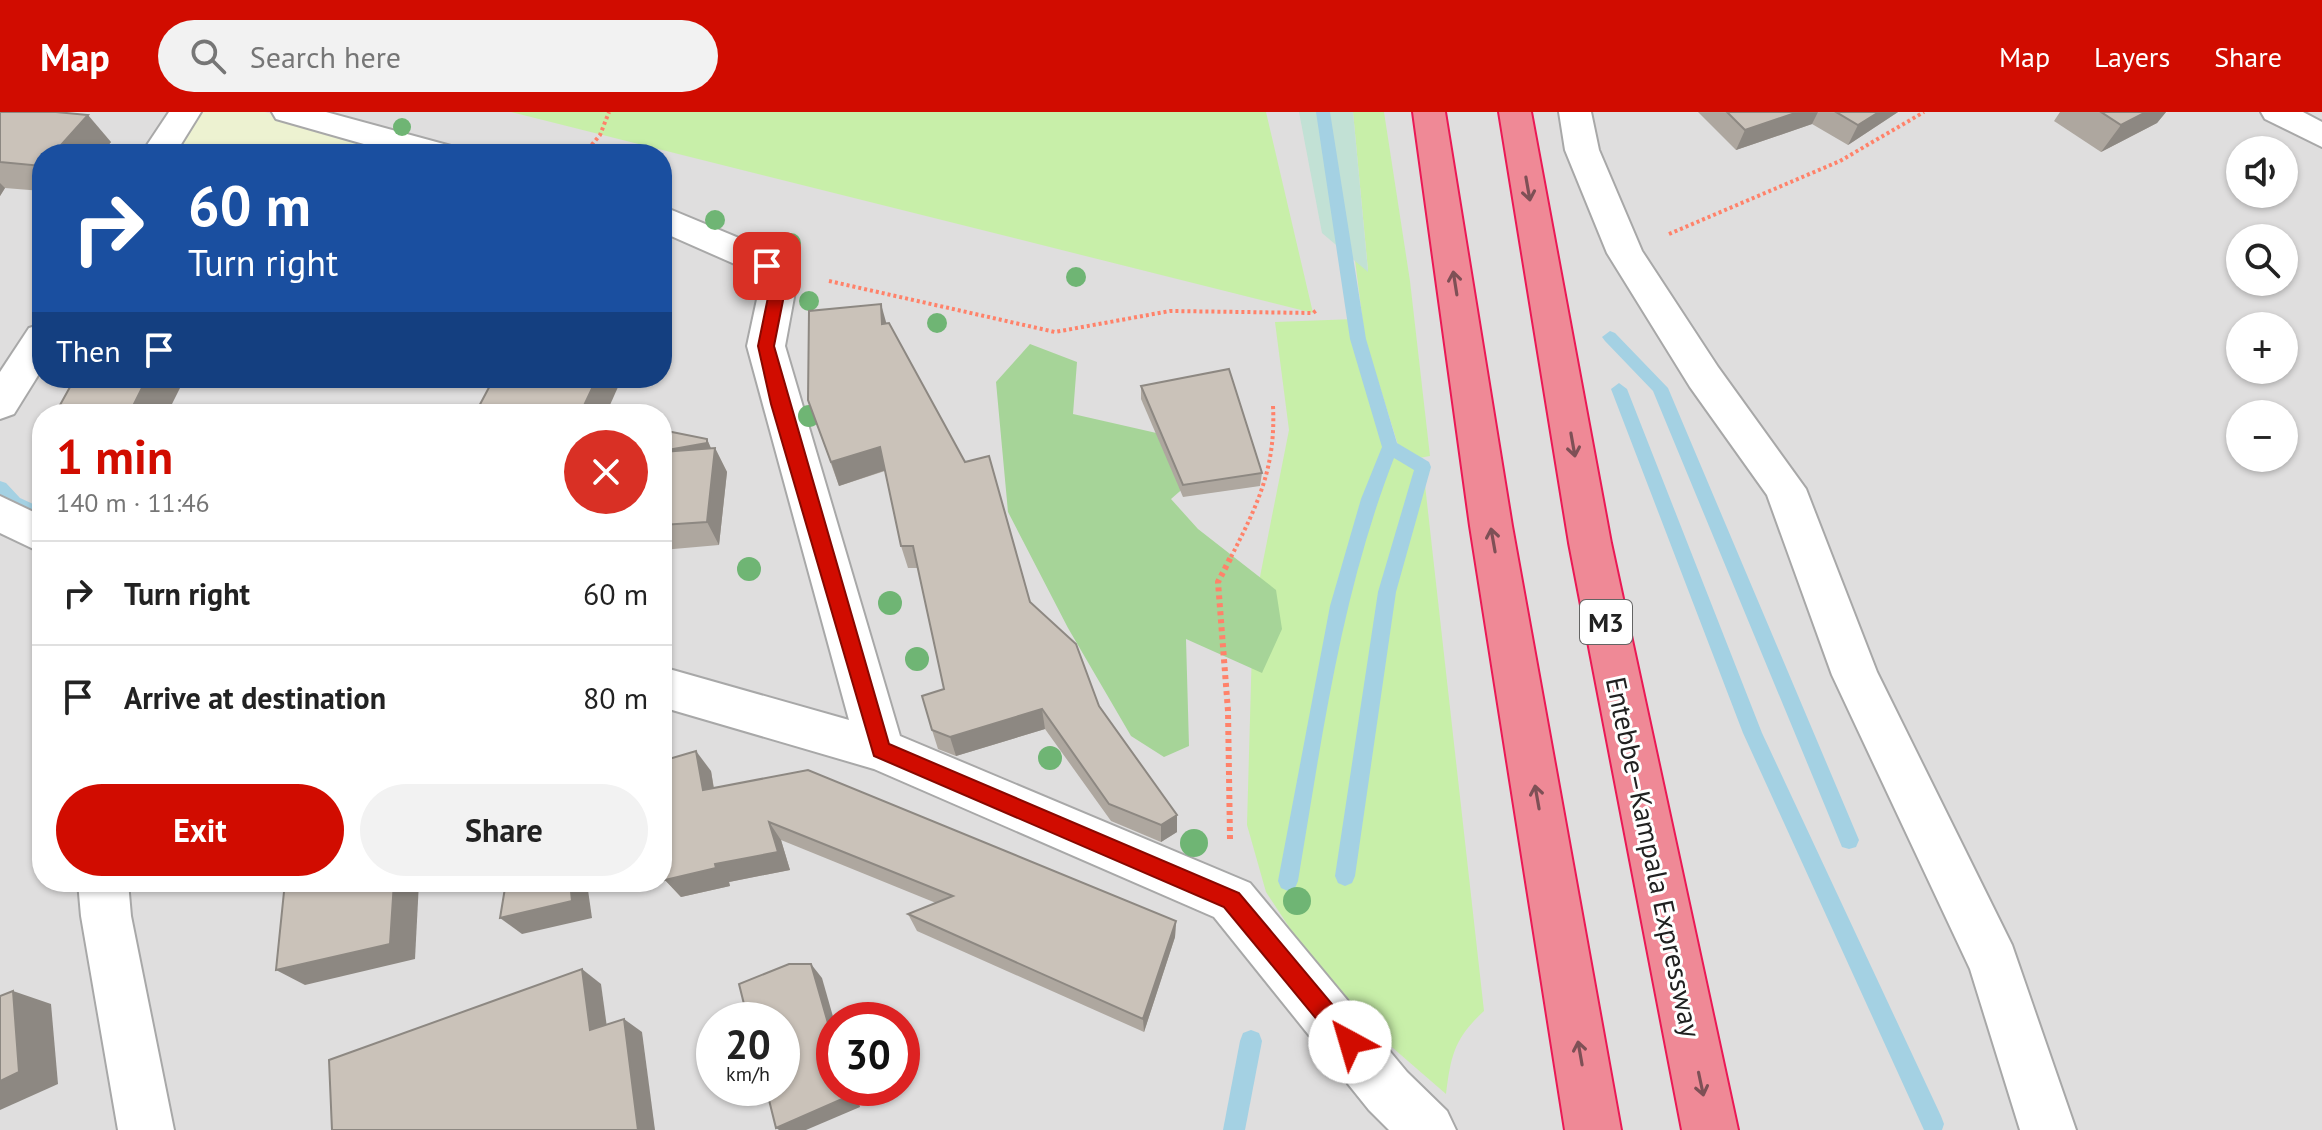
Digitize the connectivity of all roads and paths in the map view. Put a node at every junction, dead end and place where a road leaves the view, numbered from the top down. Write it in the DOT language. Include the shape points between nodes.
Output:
graph roads {
  1 [pos="185,112"];
  2 [pos="288,112"];
  3 [pos="609,112"];
  4 [pos="1429,112"];
  5 [pos="1515,112"];
  6 [pos="1575,112"];
  7 [pos="1924,112"];
  8 [pos="2277,112"];
  9 [pos="2322,136"];
  10 [pos="164,144"];
  11 [pos="403,144"];
  12 [pos="592,144"];
  13 [pos="672,222"];
  14 [pos="1625,253"];
  15 [pos="781,270"];
  16 [pos="1317,310"];
  17 [pos="32,354"];
  18 [pos="0,404"];
  19 [pos="1273,406"];
  20 [pos="0,513"];
  21 [pos="32,531"];
  22 [pos="672,690"];
  23 [pos="881,750"];
  24 [pos="104,892"];
  25 [pos="1232,900"];
  26 [pos="146,1130"];
  27 [pos="1428,1130"];
  28 [pos="1593,1130"];
  29 [pos="1710,1130"];
  30 [pos="2048,1130"];
  1 -- 10 [label="street"];
  2 -- 11 [label="street"];
  3 -- 12 [label="path"];
  28 -- 4 [label="highway, one-way" via="1491,526"];
  5 -- 29 [label="highway, Entebbe–Kampala Expressway / M3, one-way" via="1590,543"];
  6 -- 14 [label="street" via="1582,150"];
  7 -- 14 [label="path" via="1840,161"];
  8 -- 9 [label="street"];
  13 -- 15 [label="street"];
  14 -- 30 [label="street" via="1704,377 1785,489 1855,675 1994,963"];
  15 -- 16 [label="path" via="1055,332 1170,311"];
  15 -- 23 [label="street" via="766,346"];
  17 -- 18 [label="street"];
  19 -- 25 [label="path" via="1275,443 1258,503 1218,582 1228,711"];
  20 -- 21 [label="street"];
  22 -- 23 [label="street"];
  23 -- 25 [label="street"];
  24 -- 26 [label="street"];
  25 -- 27 [label="street" via="1388,1091"];
}
